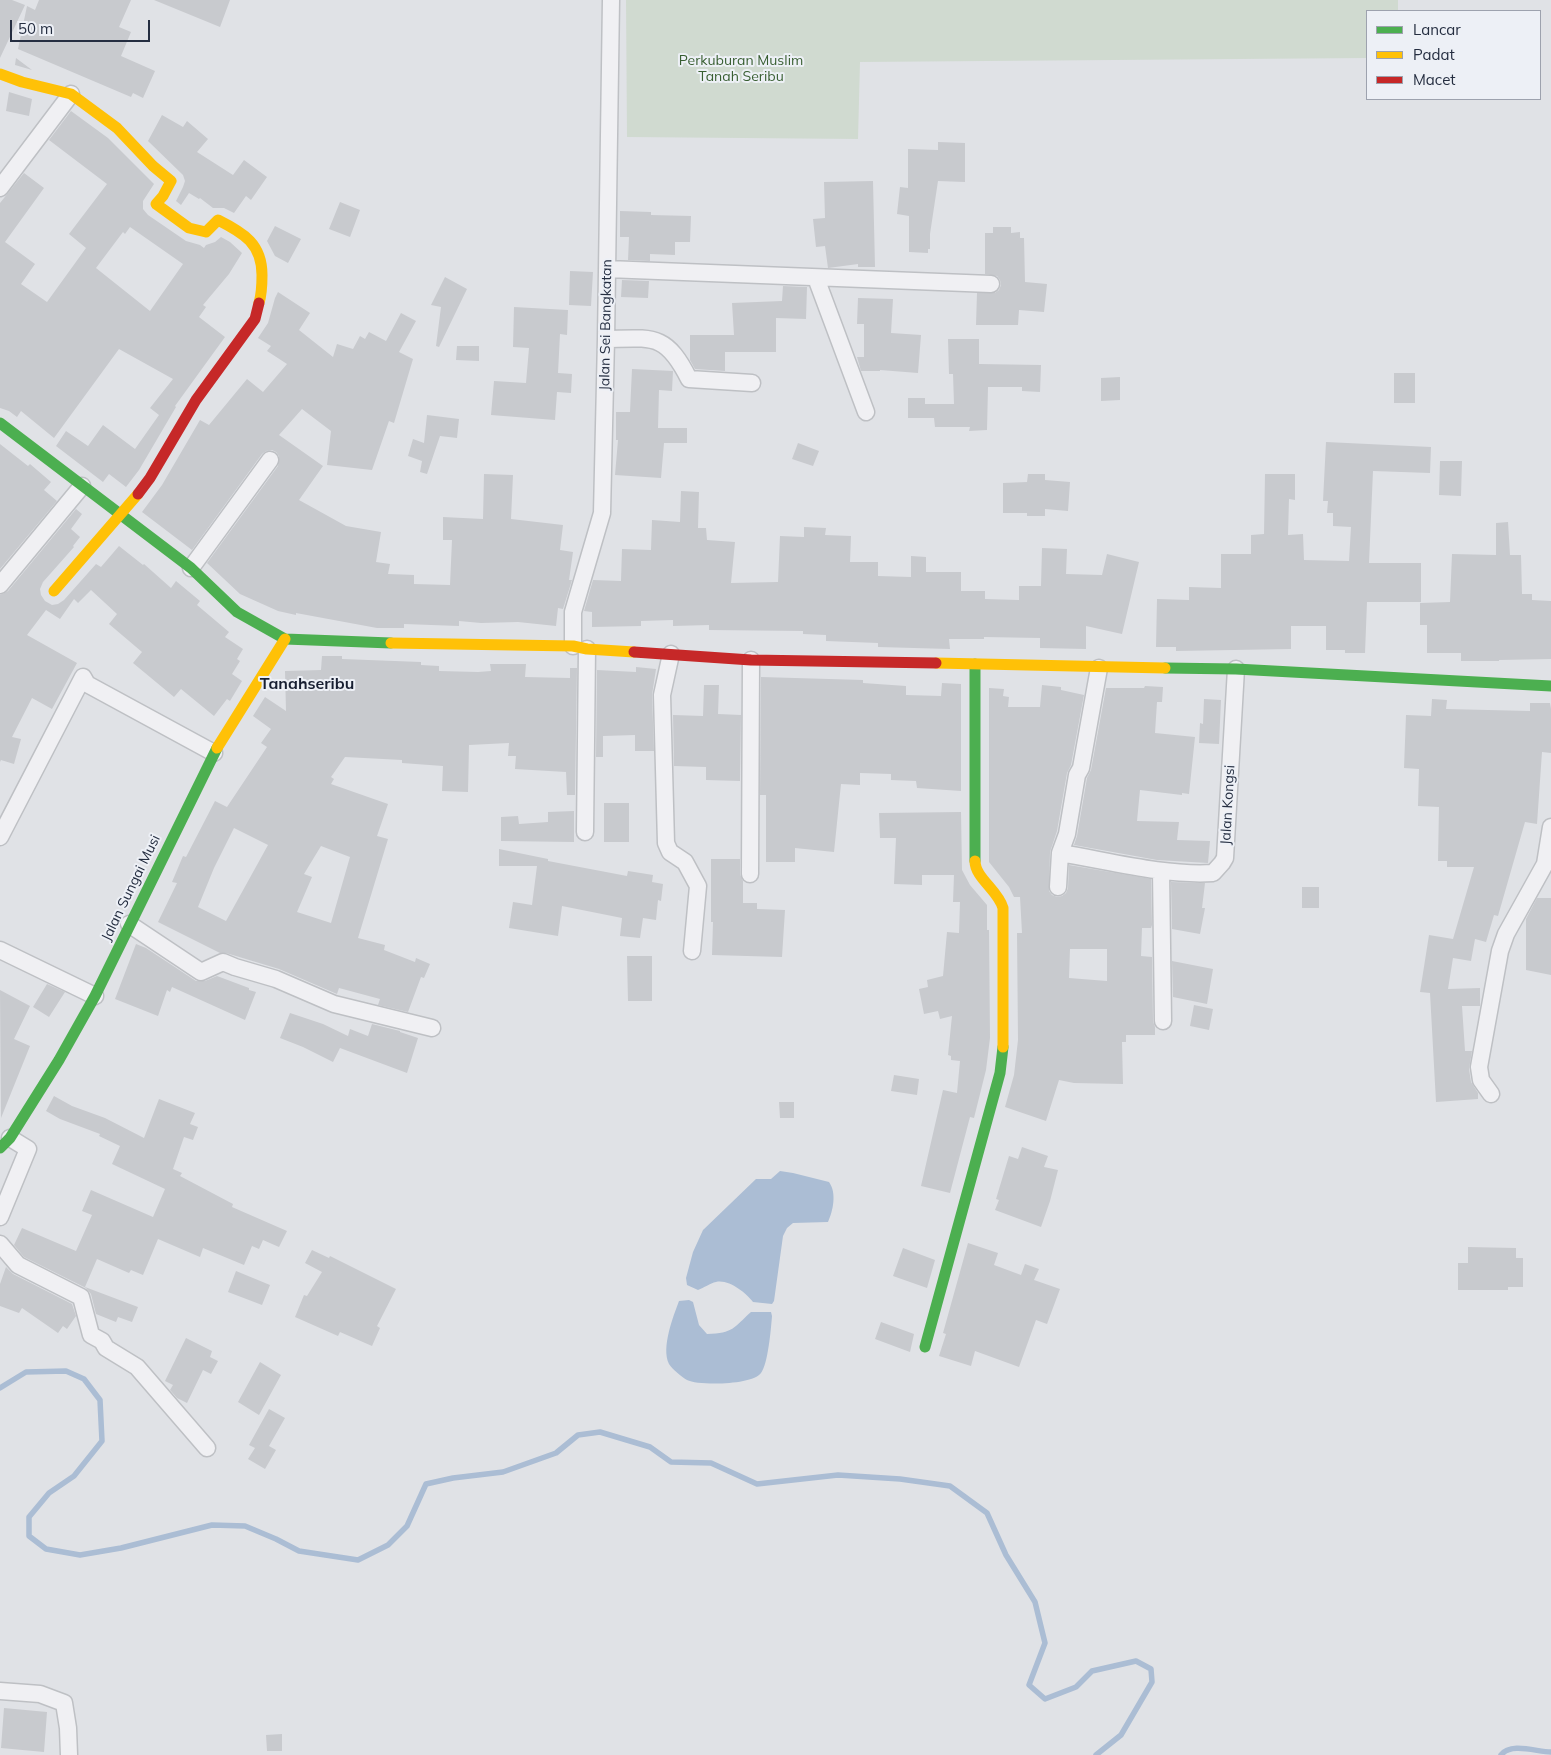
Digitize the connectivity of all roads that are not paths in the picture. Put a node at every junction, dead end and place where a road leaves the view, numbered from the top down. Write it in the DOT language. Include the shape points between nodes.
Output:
graph roads {
  1 [pos="611,0"];
  2 [pos="0,74"];
  3 [pos="71,94"];
  4 [pos="0,188"];
  5 [pos="607,269"];
  6 [pos="816,278"];
  7 [pos="991,284"];
  8 [pos="606,339"];
  9 [pos="752,383"];
  10 [pos="866,412"];
  11 [pos="0,423"];
  12 [pos="270,460"];
  13 [pos="82,486"];
  14 [pos="120,515"];
  15 [pos="191,568"];
  16 [pos="0,585"];
  17 [pos="54,591"];
  18 [pos="285,640"];
  19 [pos="580,647"];
  20 [pos="671,654"];
  21 [pos="751,660"];
  22 [pos="975,664"];
  23 [pos="1099,668"];
  24 [pos="1236,669"];
  25 [pos="1551,686"];
  26 [pos="214,753"];
  27 [pos="1551,827"];
  28 [pos="586,832"];
  29 [pos="0,837"];
  30 [pos="1060,853"];
  31 [pos="1161,871"];
  32 [pos="750,874"];
  33 [pos="1058,887"];
  34 [pos="130,924"];
  35 [pos="0,950"];
  36 [pos="692,950"];
  37 [pos="96,996"];
  38 [pos="1163,1021"];
  39 [pos="432,1028"];
  40 [pos="1491,1094"];
  41 [pos="5,1143"];
  42 [pos="0,1217"];
  43 [pos="0,1244"];
  44 [pos="925,1347"];
  45 [pos="207,1448"];
  46 [pos="0,1691"];
  47 [pos="69,1755"];
  1 -- 5 [label="street, Jalan Sei Bangkatan"];
  2 -- 3 [label="main road"];
  3 -- 4 [label="street"];
  3 -- 14 [label="main road" via="117,128 172,181 156,204 189,228 206,232 218,220 238,230 252,242 262,260 262,293 255,319 196,400 150,478"];
  5 -- 6 [label="street"];
  5 -- 8 [label="street, Jalan Sei Bangkatan"];
  6 -- 7 [label="street"];
  6 -- 10 [label="street"];
  8 -- 9 [label="street" via="654,339 680,359 689,379"];
  8 -- 19 [label="street, Jalan Sei Bangkatan" via="602,514 573,612"];
  11 -- 13 [label="main road"];
  12 -- 15 [label="street"];
  13 -- 14 [label="main road"];
  13 -- 16 [label="street"];
  14 -- 15 [label="main road"];
  14 -- 17 [label="main road"];
  15 -- 18 [label="main road" via="237,612"];
  18 -- 19 [label="main road"];
  18 -- 26 [label="main road, Jalan Sungai Musi"];
  19 -- 20 [label="main road"];
  19 -- 28 [label="street, Jalan Sei Bangkatan"];
  20 -- 21 [label="main road"];
  20 -- 36 [label="street" via="662,695 666,843 670,852 685,862 698,886"];
  21 -- 22 [label="main road"];
  21 -- 32 [label="street"];
  22 -- 23 [label="main road"];
  22 -- 44 [label="main road" via="975,865 980,877 999,895 1003,908 1004,1038 1000,1073"];
  23 -- 24 [label="main road"];
  23 -- 30 [label="street" via="1067,834"];
  24 -- 25 [label="main road"];
  24 -- 31 [label="street, Jalan Kongsi" via="1224,858 1213,873"];
  26 -- 29 [label="street" via="87,684 83,677"];
  26 -- 34 [label="main road, Jalan Sungai Musi"];
  27 -- 40 [label="street" via="1545,864 1500,951 1479,1067 1481,1080"];
  30 -- 31 [label="street, Jalan Kongsi"];
  30 -- 33 [label="street"];
  31 -- 38 [label="street"];
  34 -- 37 [label="main road, Jalan Sungai Musi"];
  34 -- 39 [label="street" via="201,972 223,962 276,979 334,1004"];
  35 -- 37 [label="street"];
  37 -- 41 [label="main road, Jalan Sungai Musi"];
  41 -- 42 [label="street" via="28,1149"];
  43 -- 45 [label="street" via="18,1265 81,1296 91,1334 106,1348 137,1367"];
  46 -- 47 [label="street" via="40,1694 64,1703"];
}
